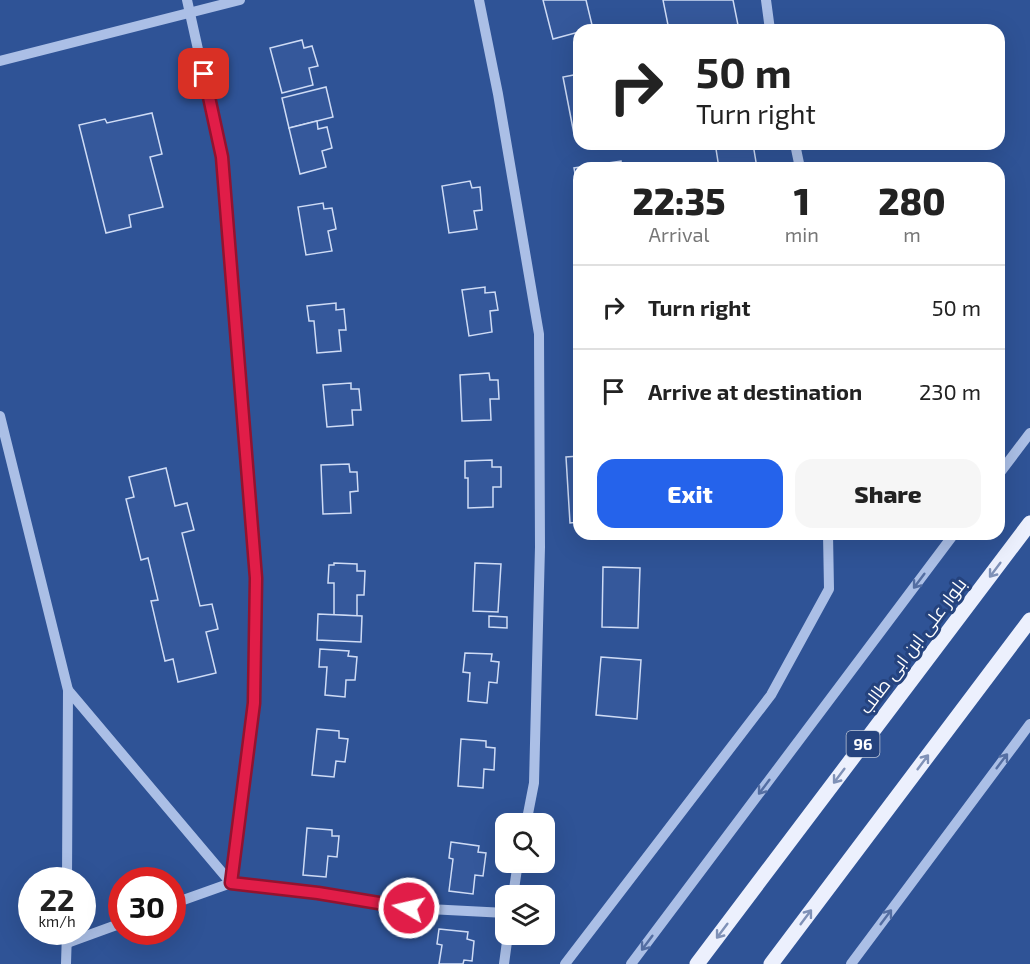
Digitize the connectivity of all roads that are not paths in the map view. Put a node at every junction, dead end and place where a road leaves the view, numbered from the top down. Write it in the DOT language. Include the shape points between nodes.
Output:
graph roads {
  1 [pos="187,0"];
  2 [pos="240,0"];
  3 [pos="479,0"];
  4 [pos="766,0"];
  5 [pos="191,12"];
  6 [pos="769,24"];
  7 [pos="0,61"];
  8 [pos="0,416"];
  9 [pos="1030,432"];
  10 [pos="1005,466"];
  11 [pos="1030,523"];
  12 [pos="828,540"];
  13 [pos="949,540"];
  14 [pos="1030,620"];
  15 [pos="68,690"];
  16 [pos="1030,724"];
  17 [pos="528,813"];
  18 [pos="67,867"];
  19 [pos="231,883"];
  20 [pos="186,899"];
  21 [pos="495,912"];
  22 [pos="67,945"];
  23 [pos="507,945"];
  24 [pos="66,964"];
  25 [pos="504,964"];
  26 [pos="565,964"];
  27 [pos="631,964"];
  28 [pos="697,964"];
  29 [pos="771,964"];
  30 [pos="851,964"];
  1 -- 5 [label="street"];
  2 -- 5 [label="street"];
  3 -- 17 [label="street" via="539,334 540,547 534,783"];
  4 -- 6 [label="street"];
  5 -- 7 [label="street"];
  5 -- 19 [label="street" via="222,157 256,578 254,703"];
  8 -- 15 [label="street"];
  9 -- 10 [label="street"];
  11 -- 28 [label="main road, بلوار علی ابن ابی طالب / 96, one-way"];
  12 -- 26 [label="street" via="828,589 771,694"];
  13 -- 27 [label="street, one-way"];
  29 -- 14 [label="main road, one-way"];
  15 -- 18 [label="street"];
  15 -- 19 [label="street"];
  30 -- 16 [label="street, one-way"];
  19 -- 20 [label="street"];
  19 -- 21 [label="street" via="409,908"];
  22 -- 24 [label="street"];
  23 -- 25 [label="street"];
}
